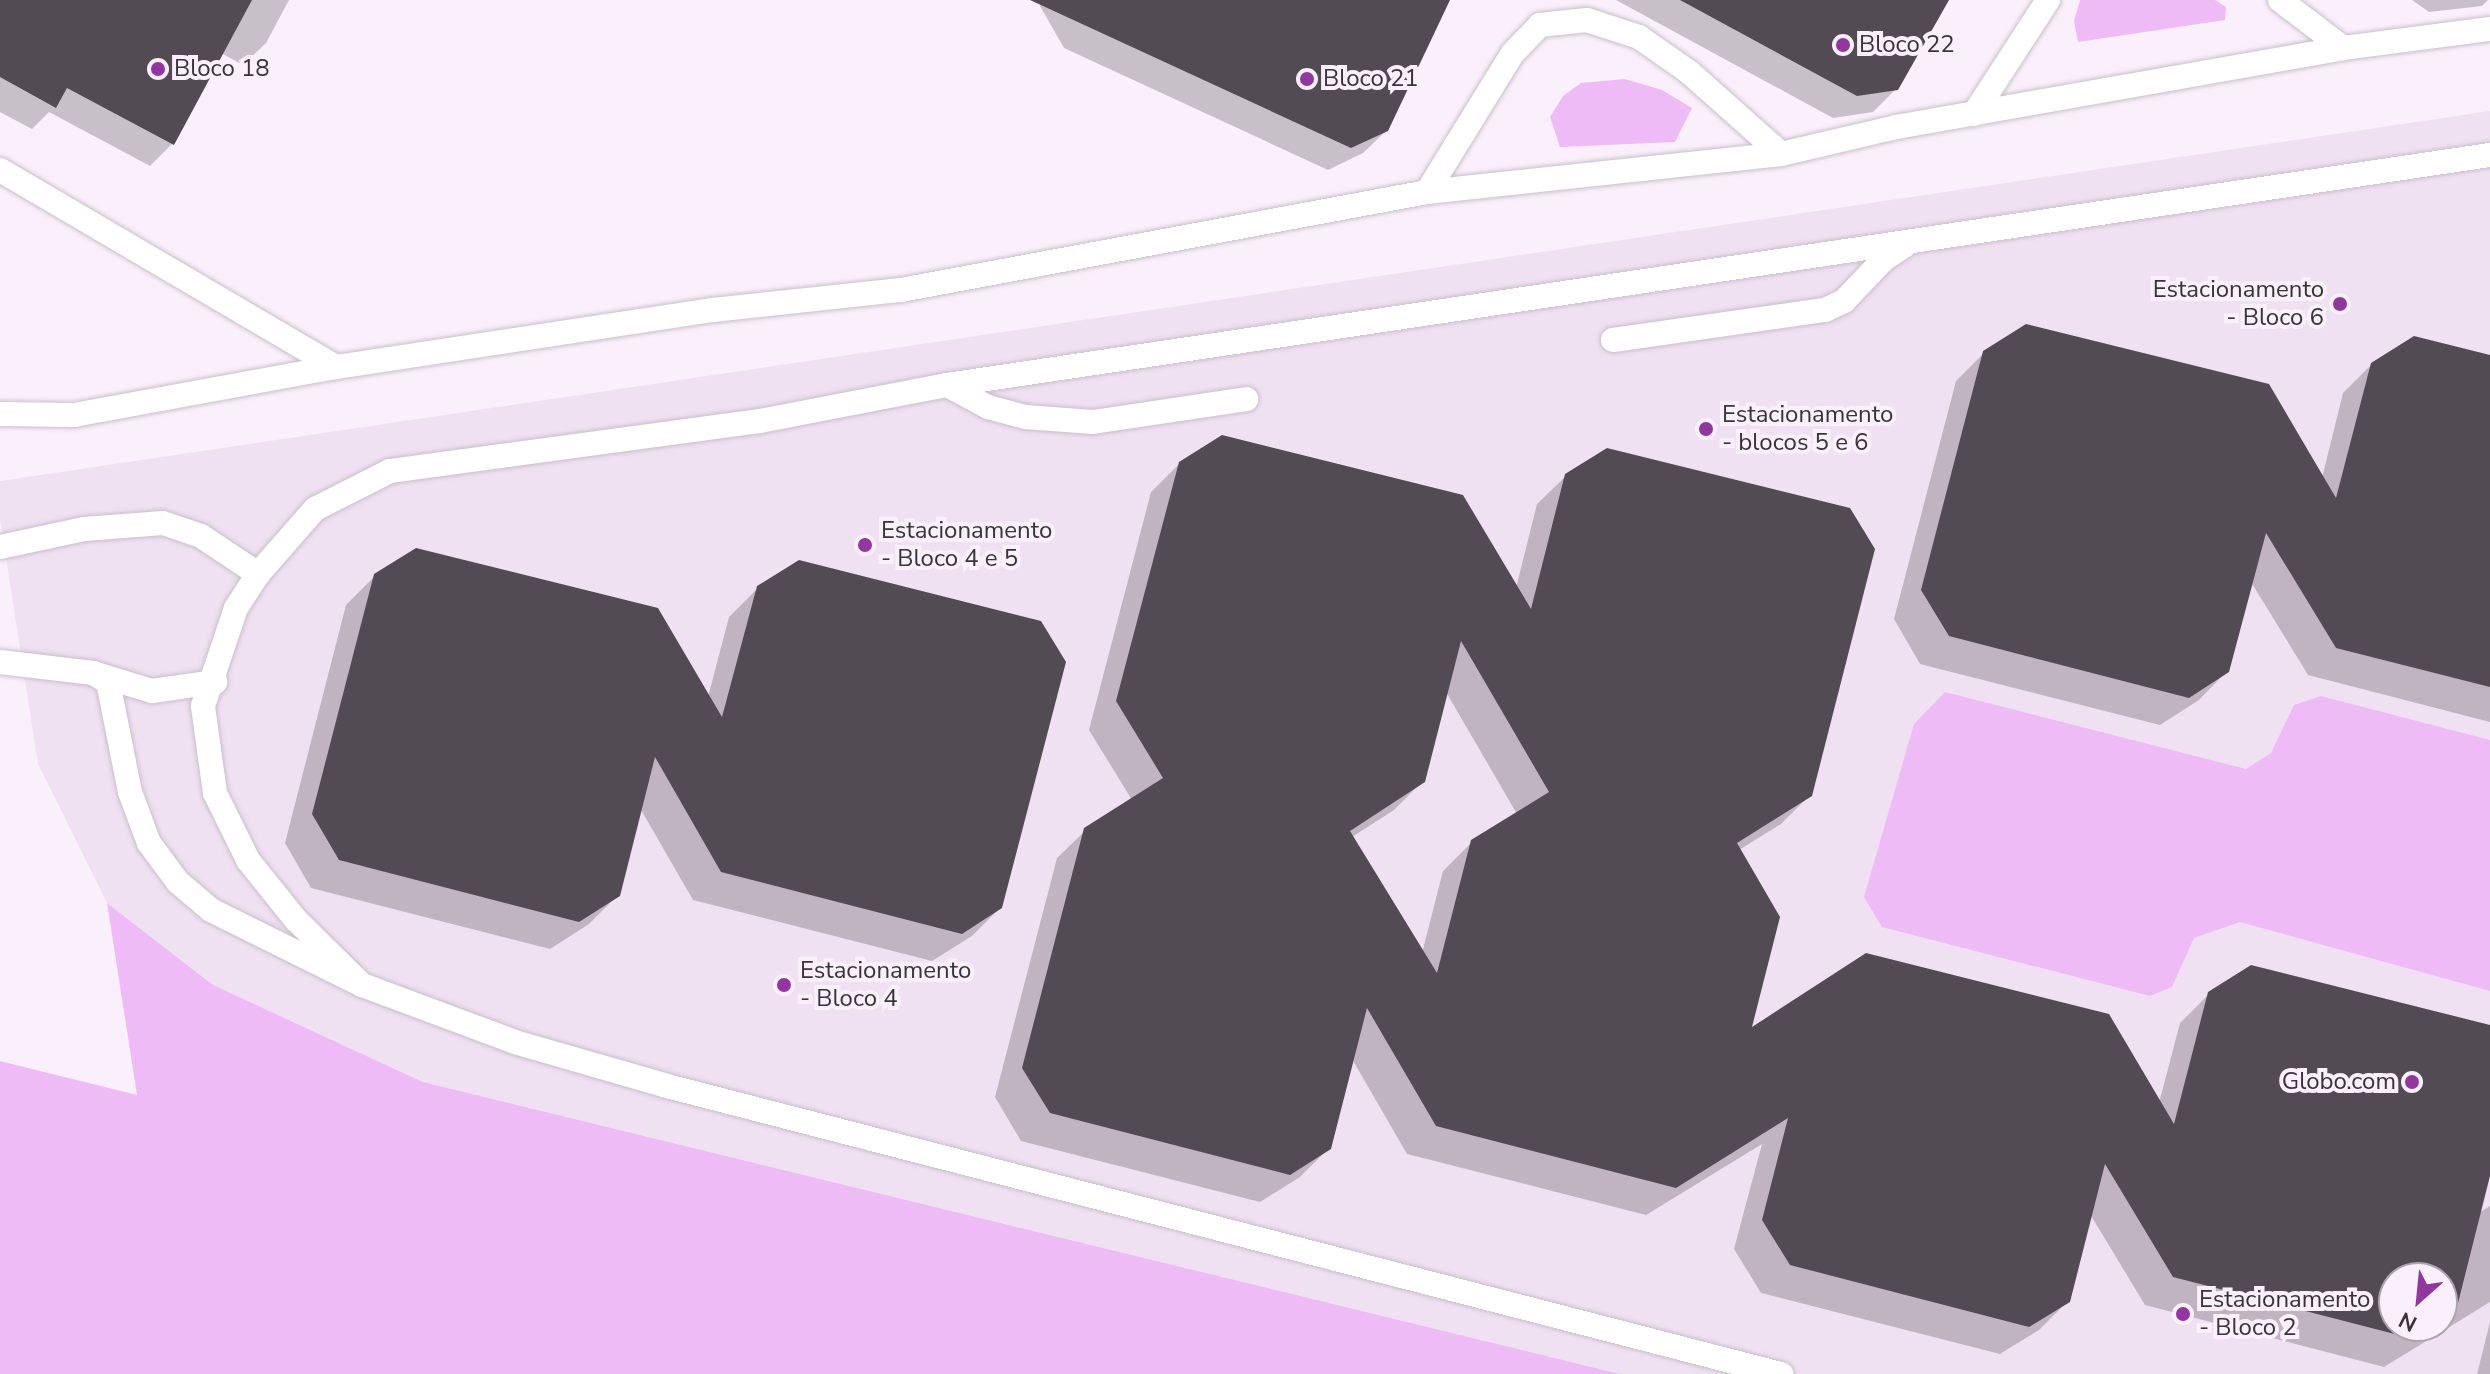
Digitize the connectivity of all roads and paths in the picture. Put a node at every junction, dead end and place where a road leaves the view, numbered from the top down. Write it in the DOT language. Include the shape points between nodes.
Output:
graph roads {
  1 [pos="2048,0"];
  2 [pos="2280,0"];
  3 [pos="2490,29"];
  4 [pos="2343,48"];
  5 [pos="1974,114"];
  6 [pos="1781,154"];
  7 [pos="2490,155"];
  8 [pos="0,170"];
  9 [pos="1427,192"];
  10 [pos="1909,242"];
  11 [pos="1613,340"];
  12 [pos="336,367"];
  13 [pos="947,385"];
  14 [pos="1246,399"];
  15 [pos="0,414"];
  16 [pos="0,547"];
  17 [pos="258,574"];
  18 [pos="0,662"];
  19 [pos="93,673"];
  20 [pos="215,682"];
  21 [pos="362,985"];
  22 [pos="1781,1374"];
  1 -- 5 [label="lane"];
  2 -- 4 [label="lane"];
  3 -- 4 [label="lane"];
  4 -- 5 [label="lane"];
  5 -- 6 [label="lane"];
  6 -- 9 [label="lane"];
  6 -- 9 [label="lane" via="1689,72 1639,37 1587,20 1556,23 1540,25 1513,53"];
  7 -- 10 [label="lane"];
  8 -- 12 [label="lane"];
  9 -- 12 [label="lane" via="901,290 713,310"];
  10 -- 11 [label="lane" via="1884,259 1844,301 1825,310"];
  10 -- 13 [label="lane"];
  12 -- 15 [label="lane" via="74,415"];
  13 -- 14 [label="lane" via="988,407 1025,417 1093,422"];
  13 -- 17 [label="lane" via="760,421 390,471 315,509"];
  16 -- 17 [label="lane" via="84,529 163,523 201,536"];
  17 -- 20 [label="lane" via="236,608"];
  18 -- 19 [label="lane"];
  19 -- 20 [label="lane" via="152,691"];
  19 -- 21 [label="lane" via="108,682 130,792 149,843 178,882 211,910"];
  20 -- 21 [label="lane" via="203,706 215,793 248,860 296,920"];
  21 -- 22 [label="lane" via="515,1042 667,1086"];
}
